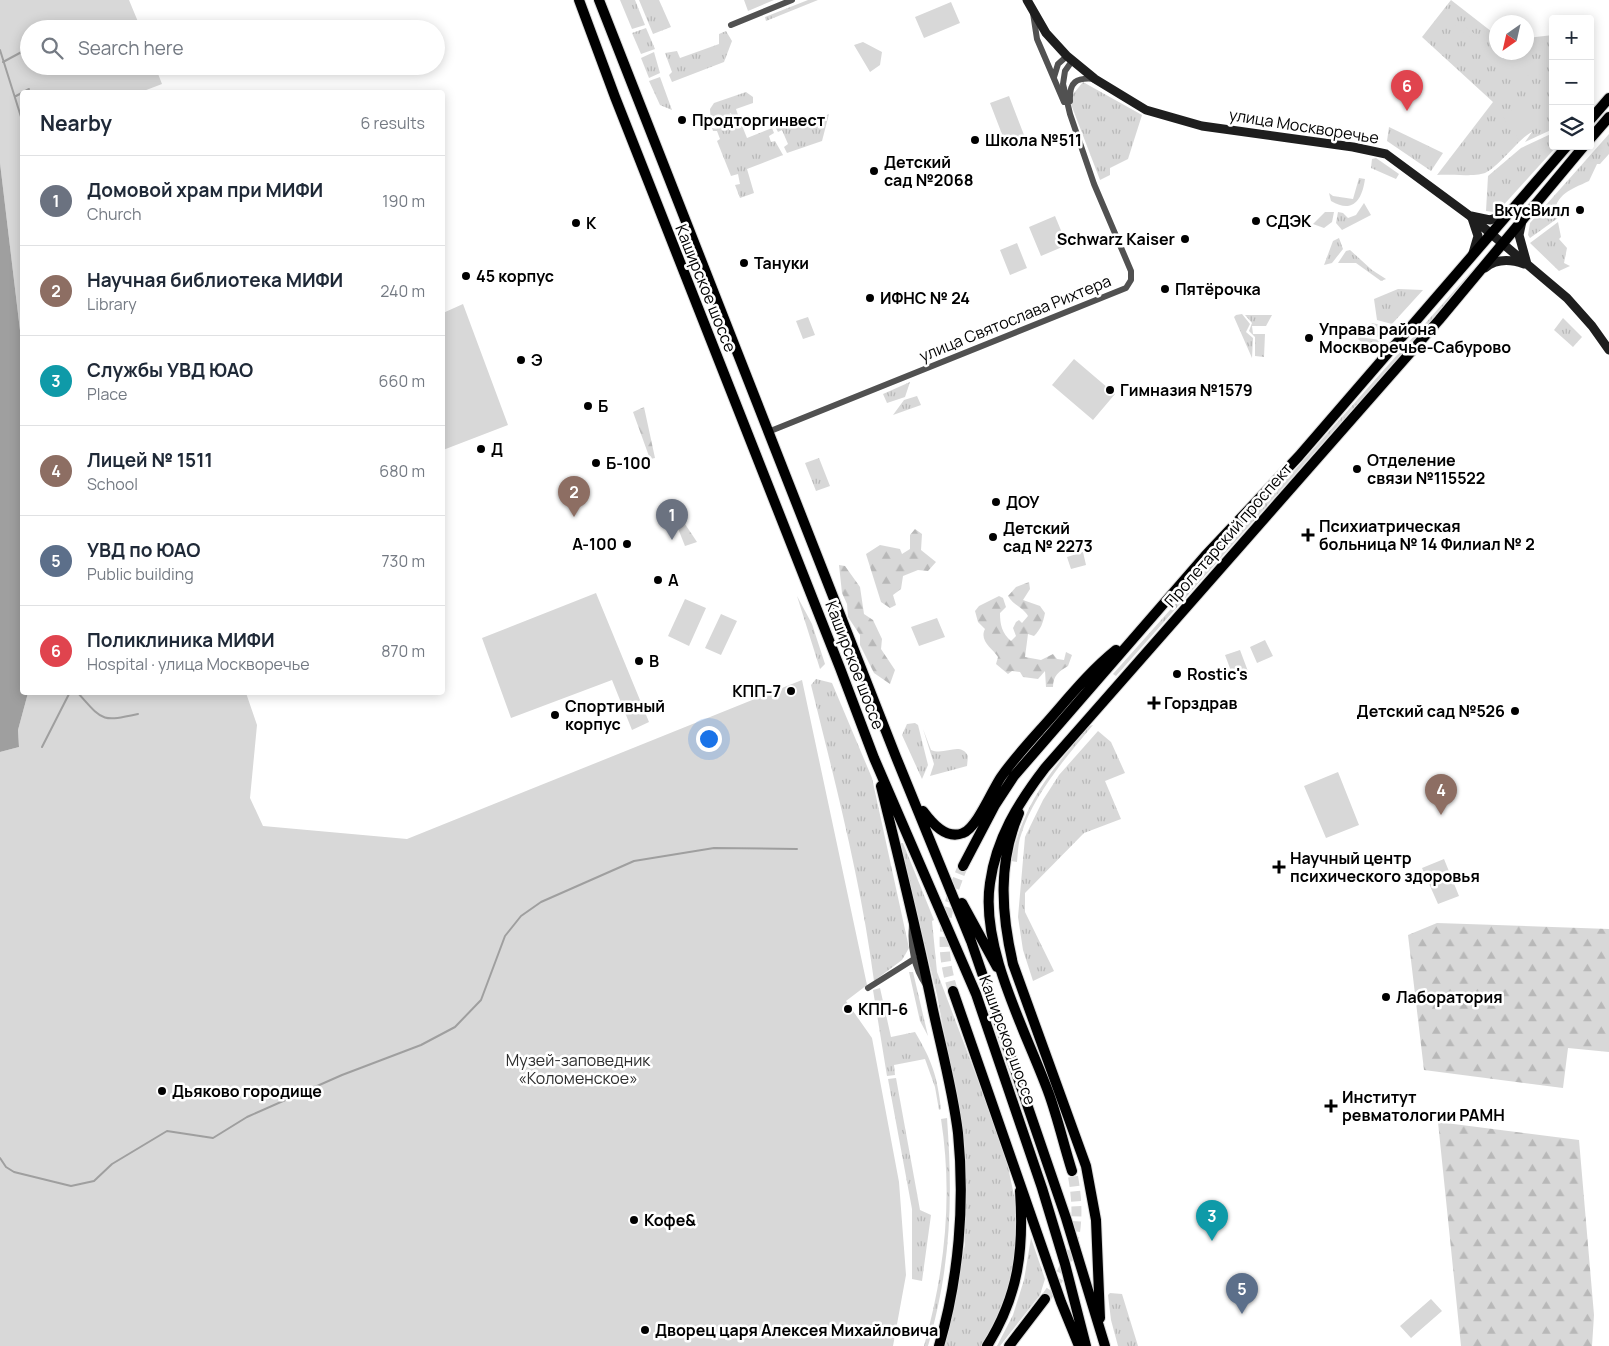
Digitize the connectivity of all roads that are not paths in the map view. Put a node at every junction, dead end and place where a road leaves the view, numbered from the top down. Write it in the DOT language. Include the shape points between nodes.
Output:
graph roads {
  1 [pos="579,0"];
  2 [pos="599,0"];
  3 [pos="792,0"];
  4 [pos="1027,0"];
  5 [pos="1032,12"];
  6 [pos="730,26"];
  7 [pos="1070,58"];
  8 [pos="1095,79"];
  9 [pos="1054,82"];
  10 [pos="1609,98"];
  11 [pos="1070,114"];
  12 [pos="1594,115"];
  13 [pos="1609,117"];
  14 [pos="1594,134"];
  15 [pos="1564,150"];
  16 [pos="1581,150"];
  17 [pos="1511,211"];
  18 [pos="1470,216"];
  19 [pos="1522,221"];
  20 [pos="1492,234"];
  21 [pos="1503,244"];
  22 [pos="1469,261"];
  23 [pos="1527,264"];
  24 [pos="1481,271"];
  25 [pos="1609,350"];
  26 [pos="768,432"];
  27 [pos="1136,633"];
  28 [pos="874,758"];
  29 [pos="1031,787"];
  30 [pos="913,797"];
  31 [pos="963,866"];
  32 [pos="943,869"];
  33 [pos="913,920"];
  34 [pos="914,959"];
  35 [pos="1006,982"];
  36 [pos="868,988"];
  37 [pos="930,991"];
  38 [pos="953,991"];
  39 [pos="1072,1171"];
  40 [pos="1019,1177"];
  41 [pos="1045,1300"];
  42 [pos="1102,1334"];
  43 [pos="939,1346"];
  44 [pos="987,1346"];
  45 [pos="1009,1346"];
  46 [pos="1080,1346"];
  47 [pos="1086,1346"];
  48 [pos="1105,1346"];
  1 -- 28 [label="main road, Каширское шоссе"];
  2 -- 26 [label="main road, Каширское шоссе"];
  3 -- 6 [label="street"];
  4 -- 5 [label="main road, улица Москворечье"];
  5 -- 7 [label="main road, улица Москворечье" via="1054,44"];
  5 -- 9 [label="street" via="1037,39"];
  7 -- 8 [label="main road, улица Москворечье"];
  7 -- 9 [label="street" via="1056,68"];
  7 -- 11 [label="street" via="1063,84"];
  8 -- 11 [label="street" via="1079,78 1071,86"];
  8 -- 18 [label="main road, улица Москворечье" via="1146,110 1202,126 1381,152 1423,179"];
  9 -- 11 [label="street"];
  10 -- 12 [label="main road"];
  11 -- 26 [label="street, улица Святослава Рихтера" via="1094,184 1131,271 1131,280 1126,288"];
  13 -- 14 [label="main road"];
  15 -- 17 [label="main road, Пролетарский проспект"];
  16 -- 19 [label="main road, Пролетарский проспект"];
  17 -- 18 [label="main road" via="1490,220"];
  17 -- 20 [label="main road, Пролетарский проспект"];
  18 -- 20 [label="main road, улица Москворечье"];
  18 -- 22 [label="main road" via="1478,236 1476,249"];
  19 -- 21 [label="main road, Пролетарский проспект"];
  19 -- 23 [label="main road" via="1519,234"];
  20 -- 21 [label="main road, улица Москворечье"];
  20 -- 22 [label="main road, Пролетарский проспект"];
  21 -- 23 [label="main road, улица Москворечье"];
  21 -- 24 [label="main road, Пролетарский проспект"];
  22 -- 27 [label="main road, Пролетарский проспект" via="1299,456"];
  23 -- 24 [label="main road" via="1500,260"];
  23 -- 25 [label="main road, улица Москворечье" via="1567,298"];
  24 -- 29 [label="main road, Пролетарский проспект"];
  26 -- 30 [label="main road, Каширское шоссе"];
  27 -- 30 [label="main road" via="1094,668 1020,752 1001,776 974,824 965,832 955,834 937,828"];
  27 -- 31 [label="main road, Пролетарский проспект" via="1014,776 994,806"];
  28 -- 33 [label="main road"];
  28 -- 47 [label="main road, Каширское шоссе" via="976,994 1042,1188"];
  29 -- 35 [label="main road, Пролетарский проспект" via="1005,830 990,883 992,936"];
  29 -- 42 [label="main road" via="1006,856 1002,883 1003,914 1013,964 1086,1166 1096,1220"];
  30 -- 32 [label="main road, Каширское шоссе"];
  32 -- 35 [label="main road"];
  32 -- 42 [label="main road, Каширское шоссе" via="1028,1103"];
  33 -- 34 [label="street"];
  33 -- 37 [label="main road"];
  34 -- 36 [label="street"];
  34 -- 37 [label="street"];
  35 -- 39 [label="main road, Каширское шоссе" via="1050,1095"];
  37 -- 43 [label="main road" via="958,1132 960,1171 956,1270 949,1314"];
  38 -- 40 [label="main road"];
  40 -- 44 [label="main road" via="1022,1230 1019,1264 1008,1305"];
  40 -- 46 [label="main road" via="1061,1302"];
  41 -- 45 [label="main road"];
  42 -- 48 [label="main road, Каширское шоссе"];
}
